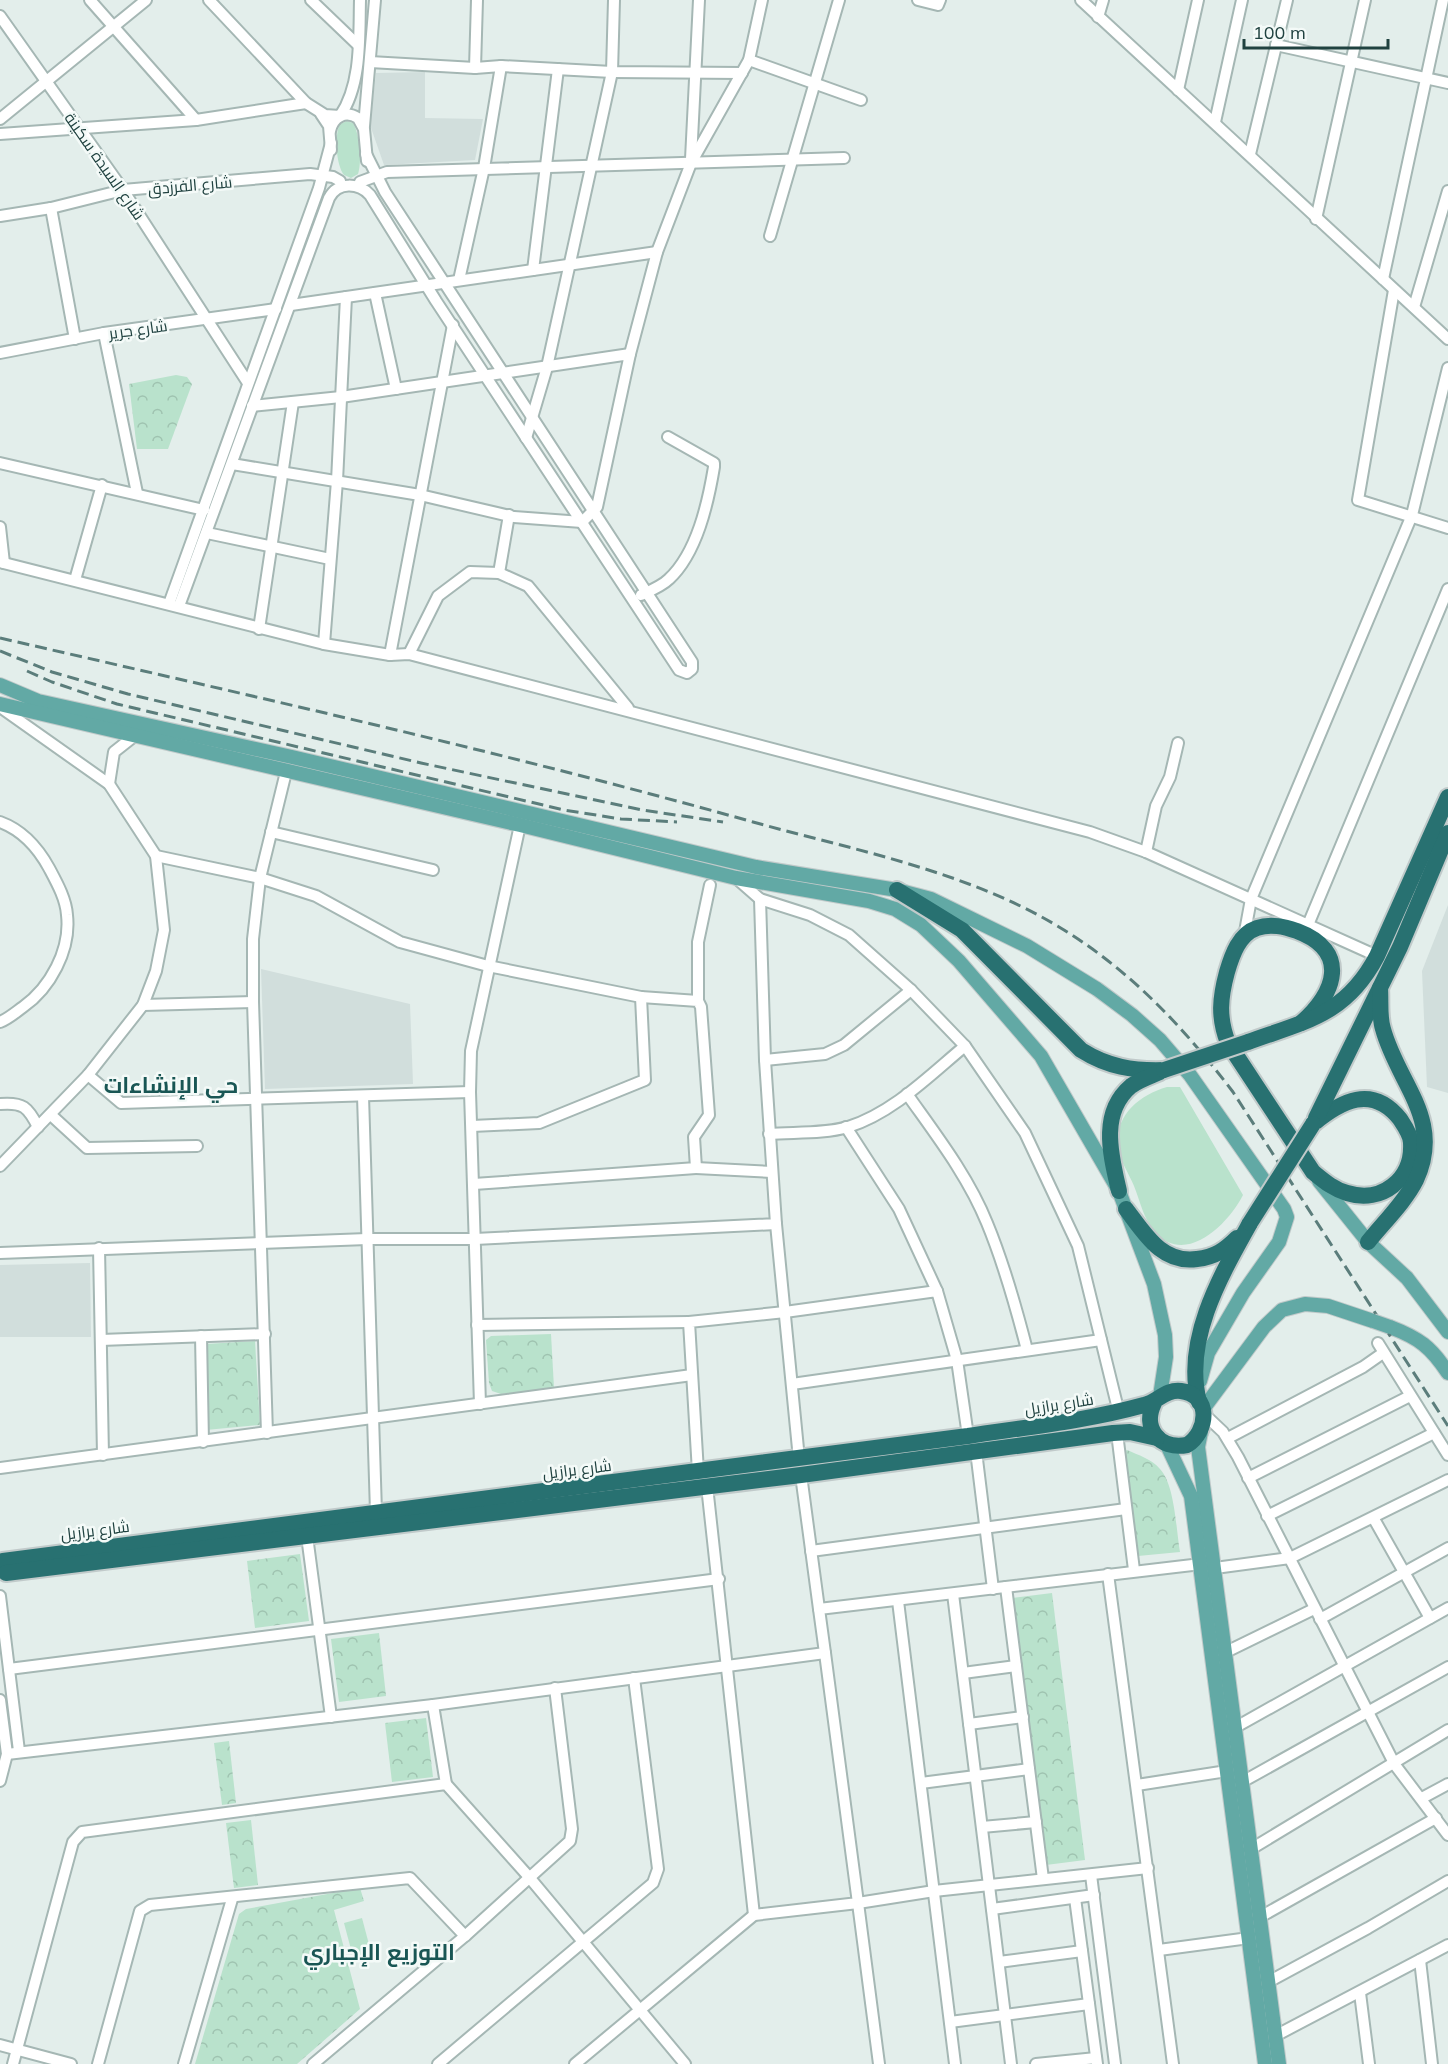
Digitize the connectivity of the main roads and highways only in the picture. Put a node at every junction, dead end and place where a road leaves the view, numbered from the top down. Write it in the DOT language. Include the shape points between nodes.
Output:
graph roads {
  1 [pos="0,685"];
  2 [pos="0,706"];
  3 [pos="1448,797"];
  4 [pos="1448,834"];
  5 [pos="897,890"];
  6 [pos="1380,987"];
  7 [pos="1301,1023"];
  8 [pos="1164,1070"];
  9 [pos="1313,1124"];
  10 [pos="1313,1172"];
  11 [pos="1119,1191"];
  12 [pos="1126,1209"];
  13 [pos="1250,1223"];
  14 [pos="1368,1242"];
  15 [pos="1448,1332"];
  16 [pos="1448,1373"];
  17 [pos="1157,1400"];
  18 [pos="1202,1408"];
  19 [pos="1201,1432"];
  20 [pos="1162,1441"];
  21 [pos="800,1467"];
  22 [pos="702,1479"];
  23 [pos="2,1569"];
  24 [pos="1265,2064"];
  25 [pos="1279,2064"];
  1 -- 5 [label="main road" via="38,701 756,867"];
  2 -- 11 [label="main road" via="736,878 895,909 921,925 959,961 1041,1056"];
  3 -- 7 [label="highway" via="1367,975 1338,1006"];
  4 -- 6 [label="highway"];
  5 -- 8 [label="highway" via="963,930 1081,1050 1101,1063"];
  5 -- 18 [label="main road" via="931,899 1027,946 1132,1015 1190,1075 1284,1209 1287,1217 1279,1242 1208,1353 1200,1381"];
  6 -- 9 [label="highway"];
  6 -- 14 [label="highway" via="1382,1028 1421,1111 1425,1140 1415,1182"];
  7 -- 8 [label="highway, bridge"];
  7 -- 10 [label="highway" via="1320,1007 1327,994 1332,975 1325,950 1306,929 1256,928 1233,952 1220,1000 1221,1026 1228,1043"];
  8 -- 11 [label="highway" via="1131,1086 1111,1117 1110,1154"];
  9 -- 10 [label="highway" via="1333,1108 1368,1099 1383,1102 1395,1112 1412,1142 1408,1166 1398,1184 1380,1193 1349,1194 1331,1187"];
  9 -- 13 [label="highway, bridge"];
  10 -- 14 [label="main road"];
  11 -- 12 [label="main road"];
  12 -- 13 [label="highway" via="1152,1244 1167,1255 1186,1260 1226,1250"];
  12 -- 17 [label="main road" via="1154,1284 1165,1335 1165,1368"];
  13 -- 18 [label="highway" via="1225,1269 1200,1333 1195,1386"];
  14 -- 15 [label="main road" via="1407,1278"];
  16 -- 18 [label="main road, bridge" via="1434,1352 1419,1340 1328,1306 1305,1304 1282,1310 1264,1327"];
  17 -- 18 [label="highway" via="1181,1391 1192,1395"];
  17 -- 20 [label="highway" via="1149,1421"];
  17 -- 21 [label="highway, شارع برازيل" via="1119,1413"];
  18 -- 19 [label="highway"];
  19 -- 20 [label="highway" via="1186,1445"];
  19 -- 25 [label="main road" via="1198,1447"];
  20 -- 21 [label="highway, شارع برازيل" via="1130,1432"];
  20 -- 24 [label="main road" via="1191,1496"];
  21 -- 22 [label="highway, شارع برازيل"];
  22 -- 23 [label="highway, شارع برازيل" via="307,1536"];
  22 -- 23 [label="highway, شارع برازيل" via="376,1512"];
}
